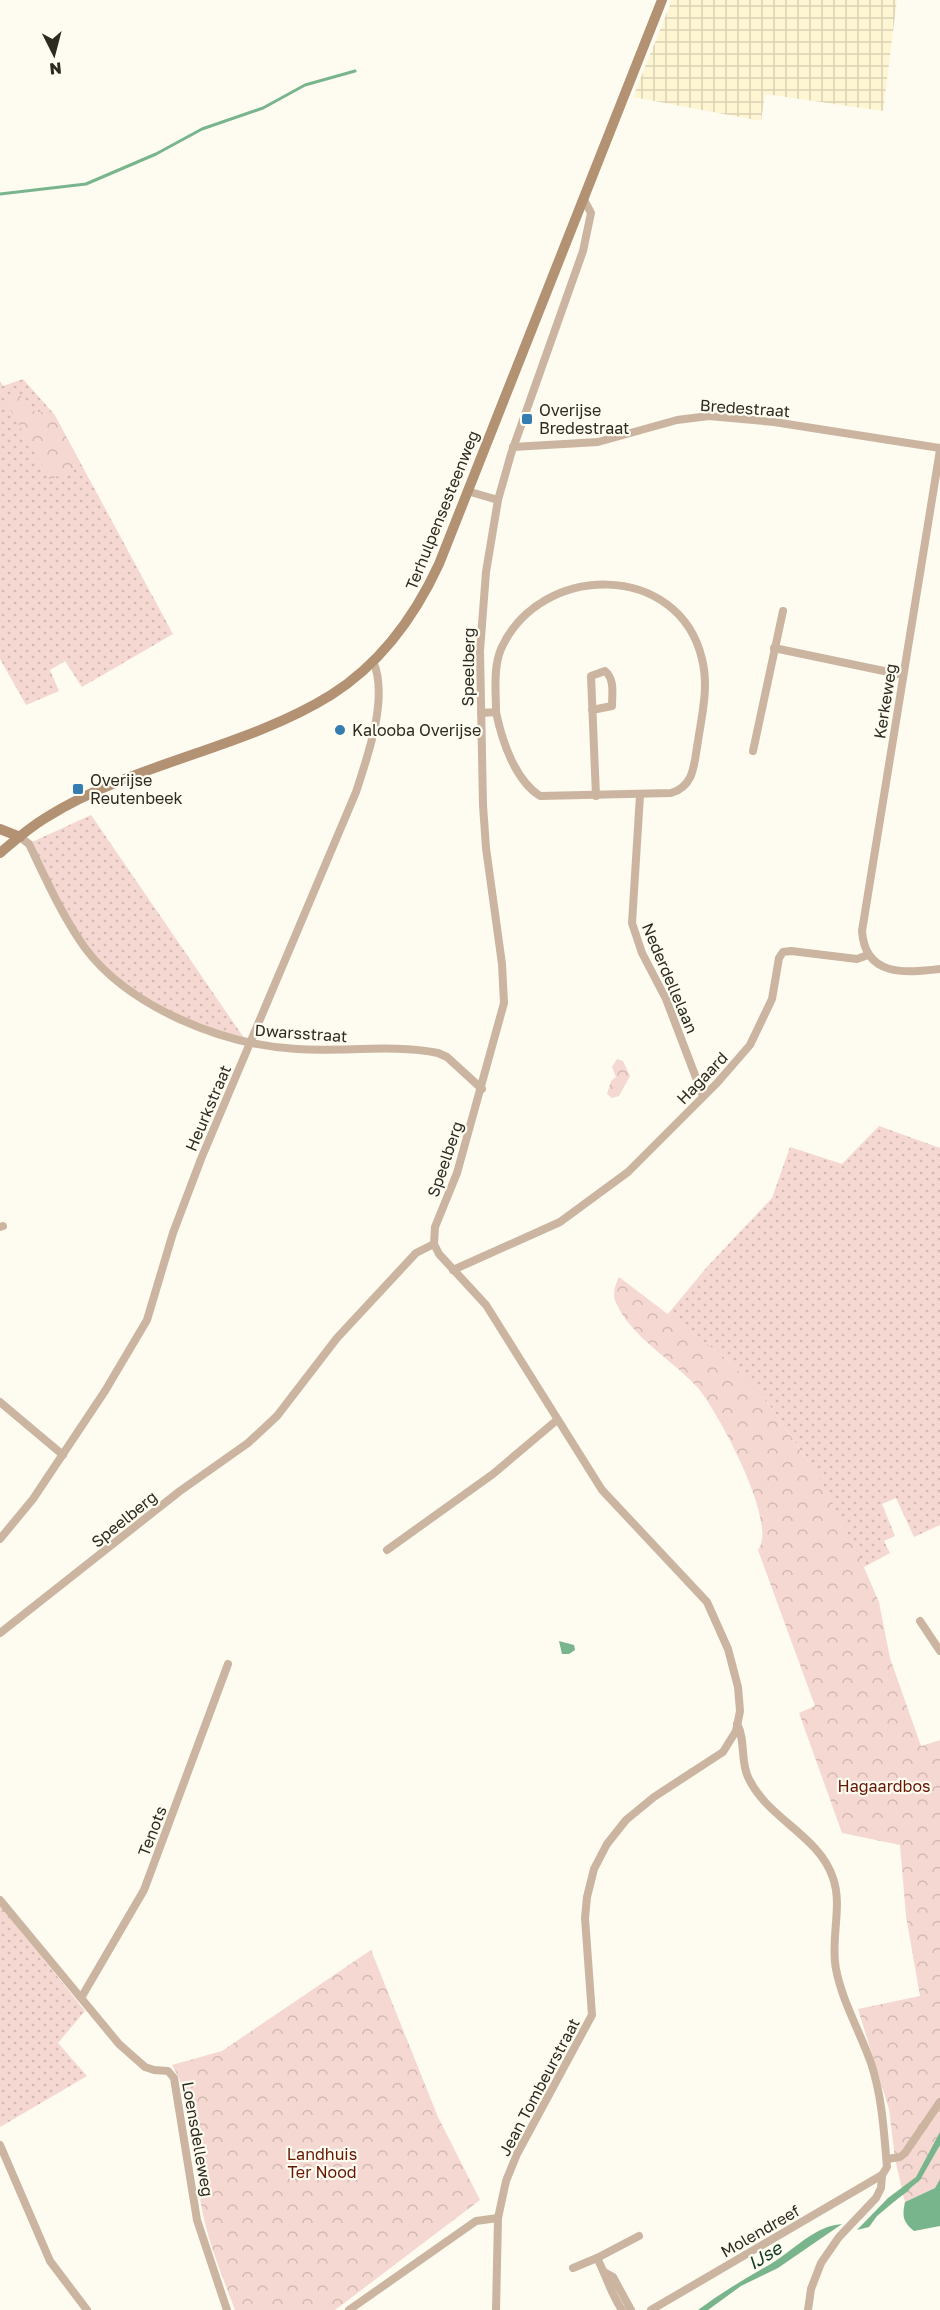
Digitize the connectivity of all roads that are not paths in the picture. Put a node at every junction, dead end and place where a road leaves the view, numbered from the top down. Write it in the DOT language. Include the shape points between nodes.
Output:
graph roads {
  1 [pos="662,0"];
  2 [pos="582,197"];
  3 [pos="513,447"];
  4 [pos="940,449"];
  5 [pos="467,491"];
  6 [pos="498,500"];
  7 [pos="783,611"];
  8 [pos="774,648"];
  9 [pos="373,661"];
  10 [pos="903,675"];
  11 [pos="481,697"];
  12 [pos="496,697"];
  13 [pos="592,710"];
  14 [pos="496,712"];
  15 [pos="481,713"];
  16 [pos="753,751"];
  17 [pos="640,795"];
  18 [pos="596,796"];
  19 [pos="0,829"];
  20 [pos="20,837"];
  21 [pos="0,853"];
  22 [pos="868,955"];
  23 [pos="940,969"];
  24 [pos="250,1044"];
  25 [pos="482,1089"];
  26 [pos="703,1096"];
  27 [pos="434,1244"];
  28 [pos="453,1270"];
  29 [pos="0,1402"];
  30 [pos="557,1420"];
  31 [pos="63,1455"];
  32 [pos="0,1539"];
  33 [pos="387,1550"];
  34 [pos="920,1621"];
  35 [pos="0,1634"];
  36 [pos="940,1651"];
  37 [pos="228,1664"];
  38 [pos="737,1724"];
  39 [pos="0,1900"];
  40 [pos="81,1998"];
  41 [pos="940,2102"];
  42 [pos="0,2145"];
  43 [pos="887,2160"];
  44 [pos="882,2175"];
  45 [pos="498,2218"];
  46 [pos="639,2236"];
  47 [pos="597,2258"];
  48 [pos="573,2268"];
  49 [pos="604,2272"];
  50 [pos="87,2310"];
  51 [pos="226,2310"];
  52 [pos="349,2310"];
  53 [pos="496,2310"];
  54 [pos="622,2310"];
  55 [pos="631,2310"];
  56 [pos="651,2310"];
  57 [pos="808,2310"];
  1 -- 2 [label="main road, Terhulpensesteenweg"];
  2 -- 3 [label="street, Speelberg" via="591,213 583,251"];
  2 -- 5 [label="main road, Terhulpensesteenweg"];
  3 -- 4 [label="street, Bredestraat" via="598,442 677,420 709,416 774,422"];
  3 -- 6 [label="street, Speelberg"];
  4 -- 10 [label="street, Kerkeweg"];
  5 -- 6 [label="street"];
  5 -- 9 [label="main road, Terhulpensesteenweg" via="419,604"];
  6 -- 11 [label="street, Speelberg" via="486,572"];
  7 -- 8 [label="street"];
  8 -- 10 [label="street"];
  8 -- 16 [label="street"];
  9 -- 20 [label="main road, Terhulpensesteenweg" via="306,710 92,794"];
  9 -- 24 [label="street, Heurkstraat" via="379,692 367,759"];
  10 -- 22 [label="street, Kerkeweg" via="862,931"];
  11 -- 12 [label="street"];
  11 -- 15 [label="street, Speelberg"];
  12 -- 14 [label="street"];
  12 -- 17 [label="street" via="501,649 521,620 550,597 567,589 606,583 639,591 670,608 694,639 702,658 703,706 689,782 671,793"];
  13 -- 13 [label="street" via="591,676 605,671 612,682 612,706"];
  13 -- 18 [label="street"];
  14 -- 15 [label="street"];
  14 -- 18 [label="street" via="510,754 532,791 551,798"];
  15 -- 25 [label="street, Speelberg" via="486,848 504,984 500,1023"];
  17 -- 18 [label="street"];
  17 -- 26 [label="street, Nederdellelaan" via="632,923"];
  19 -- 20 [label="main road"];
  20 -- 21 [label="main road, Terhulpensesteenweg"];
  20 -- 24 [label="street, Dwarsstraat" via="29,844 69,924 105,970 163,1010 199,1028"];
  22 -- 23 [label="street" via="892,970"];
  22 -- 26 [label="street, Hagaard" via="857,959 783,952 772,999 759,1031 742,1056"];
  24 -- 25 [label="street, Dwarsstraat" via="298,1049 429,1051 447,1057"];
  24 -- 31 [label="street, Heurkstraat" via="173,1233 147,1320"];
  25 -- 27 [label="street, Speelberg" via="458,1173 435,1227"];
  26 -- 28 [label="street, Hagaard" via="628,1172 560,1222"];
  27 -- 28 [label="street"];
  27 -- 35 [label="street, Speelberg" via="416,1253 368,1304 277,1416 248,1443 180,1491"];
  28 -- 30 [label="street" via="486,1305"];
  29 -- 31 [label="street"];
  30 -- 33 [label="street" via="493,1474"];
  30 -- 38 [label="street" via="602,1490 707,1602 733,1668 740,1704"];
  31 -- 32 [label="street, Heurkstraat"];
  34 -- 36 [label="street"];
  37 -- 40 [label="street, Tenots" via="144,1890"];
  38 -- 43 [label="street" via="742,1732 748,1777 764,1800 822,1856 834,1879 837,1972 877,2084"];
  38 -- 45 [label="street, Jean Tombeurstraat" via="723,1752 642,1806 626,1820 602,1853 585,1908 592,2015 517,2154"];
  39 -- 40 [label="street, Loensdelleweg"];
  40 -- 51 [label="street, Loensdelleweg" via="119,2044 154,2070 168,2071 174,2078 197,2220"];
  41 -- 43 [label="street" via="905,2153"];
  42 -- 50 [label="street" via="50,2261"];
  43 -- 44 [label="street" via="887,2170"];
  44 -- 56 [label="street, Molendreef"];
  44 -- 57 [label="street" via="876,2198 839,2237 821,2263"];
  45 -- 52 [label="street" via="476,2221"];
  45 -- 53 [label="street, Jean Tombeurstraat"];
  46 -- 47 [label="street"];
  47 -- 48 [label="street"];
  47 -- 49 [label="street"];
  49 -- 54 [label="street"];
  49 -- 55 [label="street" via="613,2277"];
}
